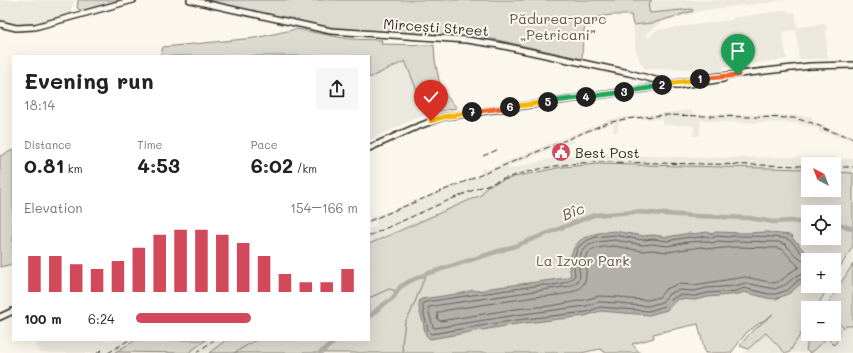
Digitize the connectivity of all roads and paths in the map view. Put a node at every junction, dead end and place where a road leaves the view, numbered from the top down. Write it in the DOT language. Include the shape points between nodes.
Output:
graph roads {
  1 [pos="133,0"];
  2 [pos="190,0"];
  3 [pos="0,24"];
  4 [pos="853,65"];
  5 [pos="738,75"];
  6 [pos="671,83"];
  7 [pos="678,86"];
  8 [pos="649,88"];
  9 [pos="370,148"];
  10 [pos="12,312"];
  11 [pos="0,317"];
  1 -- 3 [label="main road" via="35,27 16,28"];
  2 -- 6 [label="main road, Mircești Street" via="331,31 499,45"];
  4 -- 5 [label="main road" via="810,66"];
  5 -- 6 [label="main road"];
  5 -- 7 [label="main road"];
  6 -- 7 [label="main road, Mircești Street"];
  6 -- 8 [label="main road"];
  7 -- 8 [label="main road"];
  8 -- 9 [label="main road" via="443,117"];
  10 -- 11 [label="main road"];
}
